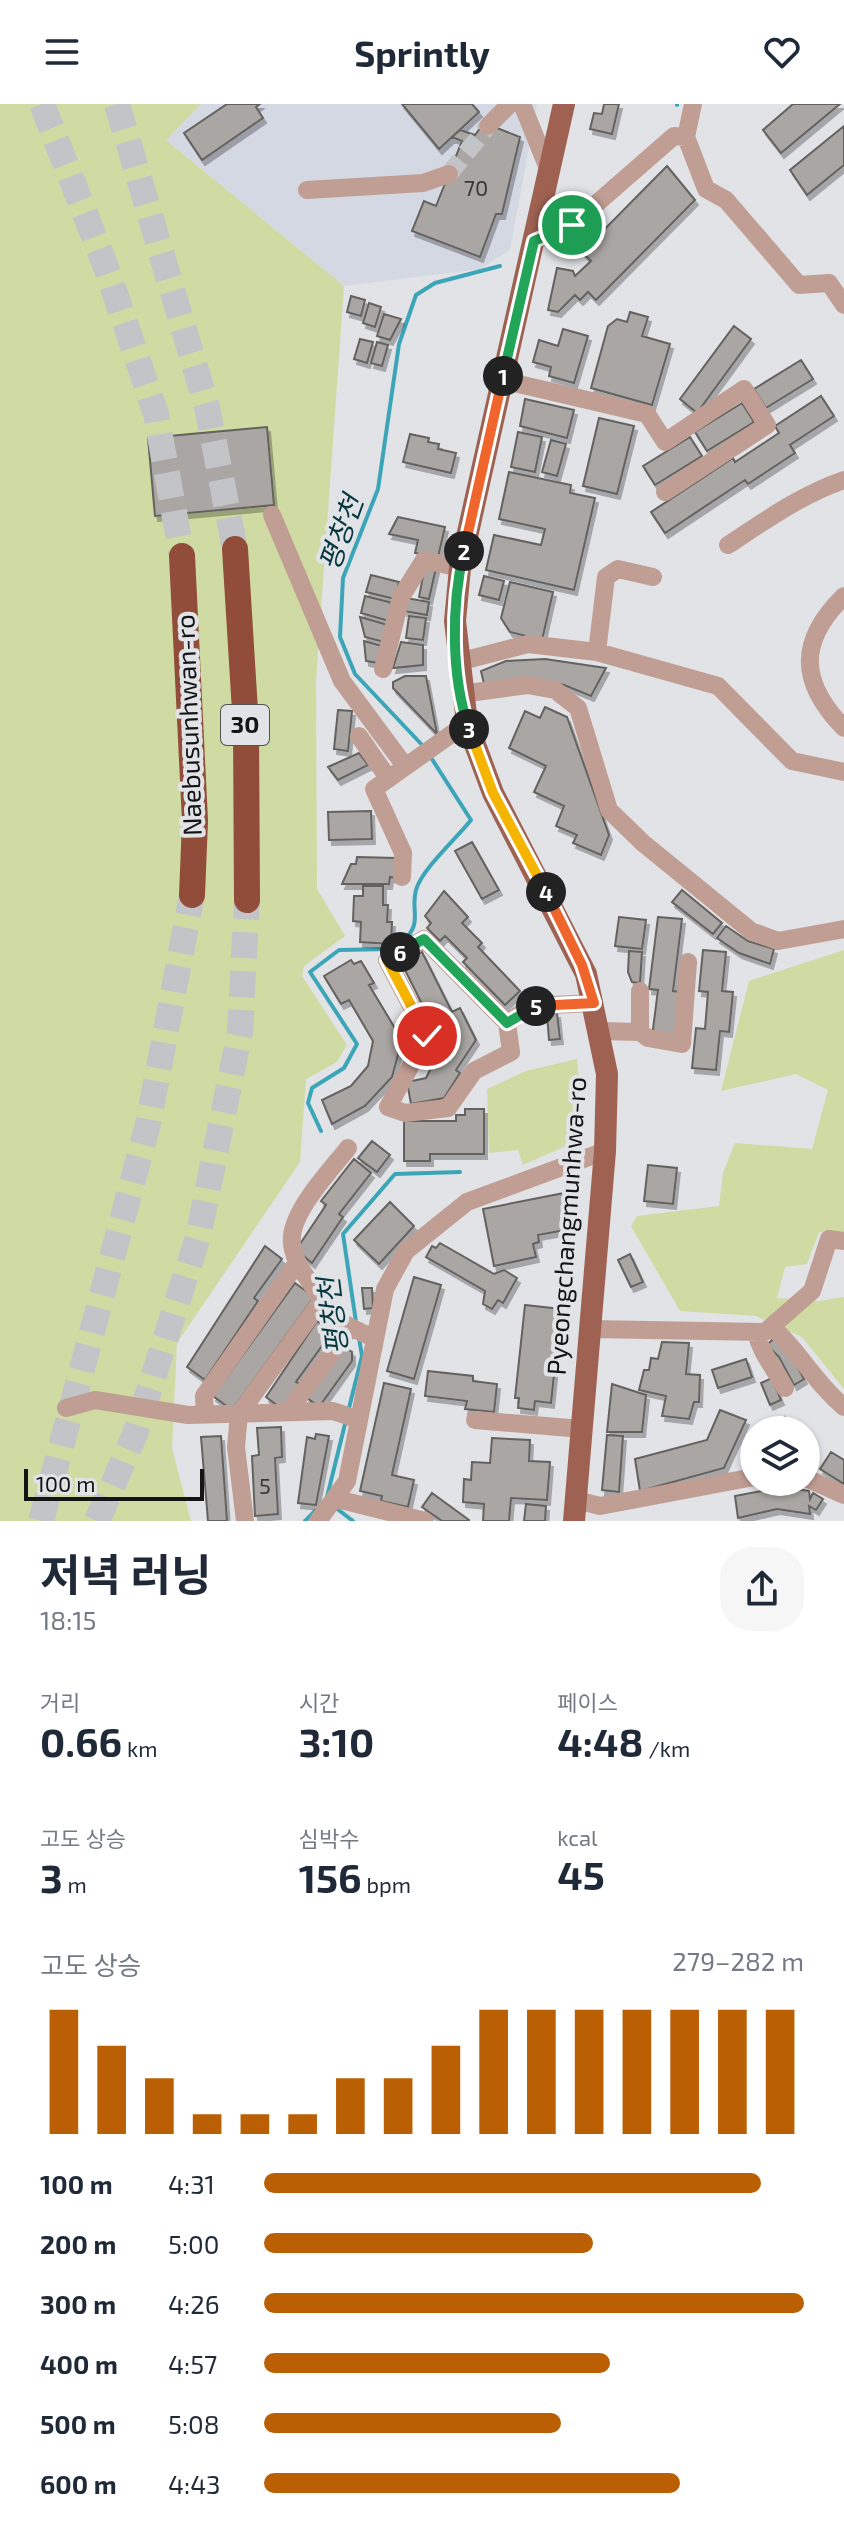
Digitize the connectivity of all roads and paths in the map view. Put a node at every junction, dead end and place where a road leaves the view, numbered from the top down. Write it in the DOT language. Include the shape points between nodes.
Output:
graph roads {
  1 [pos="510,104"];
  2 [pos="522,104"];
  3 [pos="564,104"];
  4 [pos="693,104"];
  5 [pos="488,126"];
  6 [pos="686,137"];
  7 [pos="549,171"];
  8 [pos="449,174"];
  9 [pos="307,190"];
  10 [pos="534,241"];
  11 [pos="844,305"];
  12 [pos="502,380"];
  13 [pos="844,480"];
  14 [pos="665,492"];
  15 [pos="272,515"];
  16 [pos="728,545"];
  17 [pos="235,549"];
  18 [pos="182,556"];
  19 [pos="460,568"];
  20 [pos="653,577"];
  21 [pos="844,596"];
  22 [pos="597,652"];
  23 [pos="458,662"];
  24 [pos="383,669"];
  25 [pos="461,694"];
  26 [pos="467,723"];
  27 [pos="844,728"];
  28 [pos="359,736"];
  29 [pos="405,766"];
  30 [pos="844,772"];
  31 [pos="388,778"];
  32 [pos="402,877"];
  33 [pos="192,895"];
  34 [pos="247,900"];
  35 [pos="844,929"];
  36 [pos="688,962"];
  37 [pos="640,991"];
  38 [pos="594,1003"];
  39 [pos="507,1023"];
  40 [pos="600,1031"];
  41 [pos="640,1032"];
  42 [pos="348,1148"];
  43 [pos="605,1151"];
  44 [pos="844,1241"];
  45 [pos="297,1263"];
  46 [pos="322,1300"];
  47 [pos="350,1328"];
  48 [pos="590,1329"];
  49 [pos="764,1329"];
  50 [pos="374,1338"];
  51 [pos="785,1388"];
  52 [pos="844,1407"];
  53 [pos="66,1408"];
  54 [pos="288,1412"];
  55 [pos="239,1414"];
  56 [pos="205,1415"];
  57 [pos="357,1419"];
  58 [pos="475,1420"];
  59 [pos="581,1429"];
  60 [pos="740,1480"];
  61 [pos="820,1484"];
  62 [pos="844,1495"];
  63 [pos="337,1499"];
  64 [pos="575,1510"];
  65 [pos="245,1521"];
  66 [pos="318,1521"];
  67 [pos="425,1521"];
  1 -- 5 [label="street"];
  2 -- 7 [label="street"];
  3 -- 7 [label="main road, Pyeongchangmunhwa-ro"];
  4 -- 6 [label="street"];
  6 -- 10 [label="street" via="674,136 572,225"];
  6 -- 11 [label="street" via="706,189 726,200 799,285 829,283"];
  7 -- 10 [label="main road, Pyeongchangmunhwa-ro"];
  8 -- 9 [label="street" via="423,183"];
  10 -- 12 [label="main road, Pyeongchangmunhwa-ro"];
  12 -- 14 [label="street" via="647,414 665,442 744,389 767,425"];
  12 -- 19 [label="main road, Pyeongchangmunhwa-ro"];
  13 -- 16 [label="street" via="787,506"];
  15 -- 29 [label="street" via="342,681"];
  17 -- 34 [label="highway, Naebusunhwan-ro / 30" via="246,727"];
  18 -- 33 [label="highway, Naebusunhwan-ro / 30" via="195,821"];
  19 -- 23 [label="main road, Pyeongchangmunhwa-ro"];
  19 -- 24 [label="street" via="424,560 401,597"];
  20 -- 22 [label="street" via="618,569 606,577"];
  21 -- 27 [label="street" via="822,618 809,665 814,687"];
  22 -- 23 [label="street" via="528,644"];
  22 -- 30 [label="street" via="718,686 792,761"];
  23 -- 25 [label="main road, Pyeongchangmunhwa-ro"];
  25 -- 26 [label="main road, Pyeongchangmunhwa-ro"];
  25 -- 35 [label="street" via="527,685 555,690 578,708 609,810 643,843 751,931 778,941"];
  26 -- 29 [label="street"];
  26 -- 38 [label="main road, Pyeongchangmunhwa-ro" via="493,793 568,935"];
  28 -- 31 [label="street"];
  29 -- 31 [label="street"];
  31 -- 32 [label="street" via="374,789 403,853"];
  36 -- 41 [label="street" via="682,1044"];
  37 -- 41 [label="street"];
  38 -- 39 [label="street" via="531,1006"];
  38 -- 40 [label="main road, Pyeongchangmunhwa-ro"];
  39 -- 39 [label="street" via="424,939 387,960 427,1036 388,1107 405,1113 448,1108 474,1071 511,1052"];
  40 -- 41 [label="street"];
  40 -- 43 [label="main road, Pyeongchangmunhwa-ro" via="607,1074"];
  42 -- 45 [label="street" via="298,1218 291,1242"];
  43 -- 48 [label="main road, Pyeongchangmunhwa-ro"];
  43 -- 50 [label="street" via="467,1202 406,1251 385,1289"];
  44 -- 49 [label="street" via="829,1239 812,1291"];
  45 -- 46 [label="street"];
  45 -- 56 [label="street" via="204,1396"];
  46 -- 47 [label="street" via="339,1323"];
  46 -- 55 [label="street"];
  47 -- 50 [label="street"];
  47 -- 54 [label="street"];
  48 -- 49 [label="street"];
  48 -- 59 [label="main road, Pyeongchangmunhwa-ro"];
  49 -- 51 [label="street" via="761,1353 771,1360"];
  49 -- 52 [label="street" via="794,1346 818,1385"];
  50 -- 57 [label="street"];
  53 -- 56 [label="street" via="95,1400"];
  54 -- 55 [label="street"];
  54 -- 57 [label="street" via="333,1411"];
  55 -- 56 [label="street"];
  55 -- 65 [label="street" via="236,1447"];
  57 -- 63 [label="street" via="347,1481"];
  58 -- 59 [label="street"];
  59 -- 64 [label="main road, Pyeongchangmunhwa-ro"];
  60 -- 64 [label="street"];
  61 -- 62 [label="street"];
  63 -- 66 [label="street"];
  63 -- 67 [label="street"];
}
